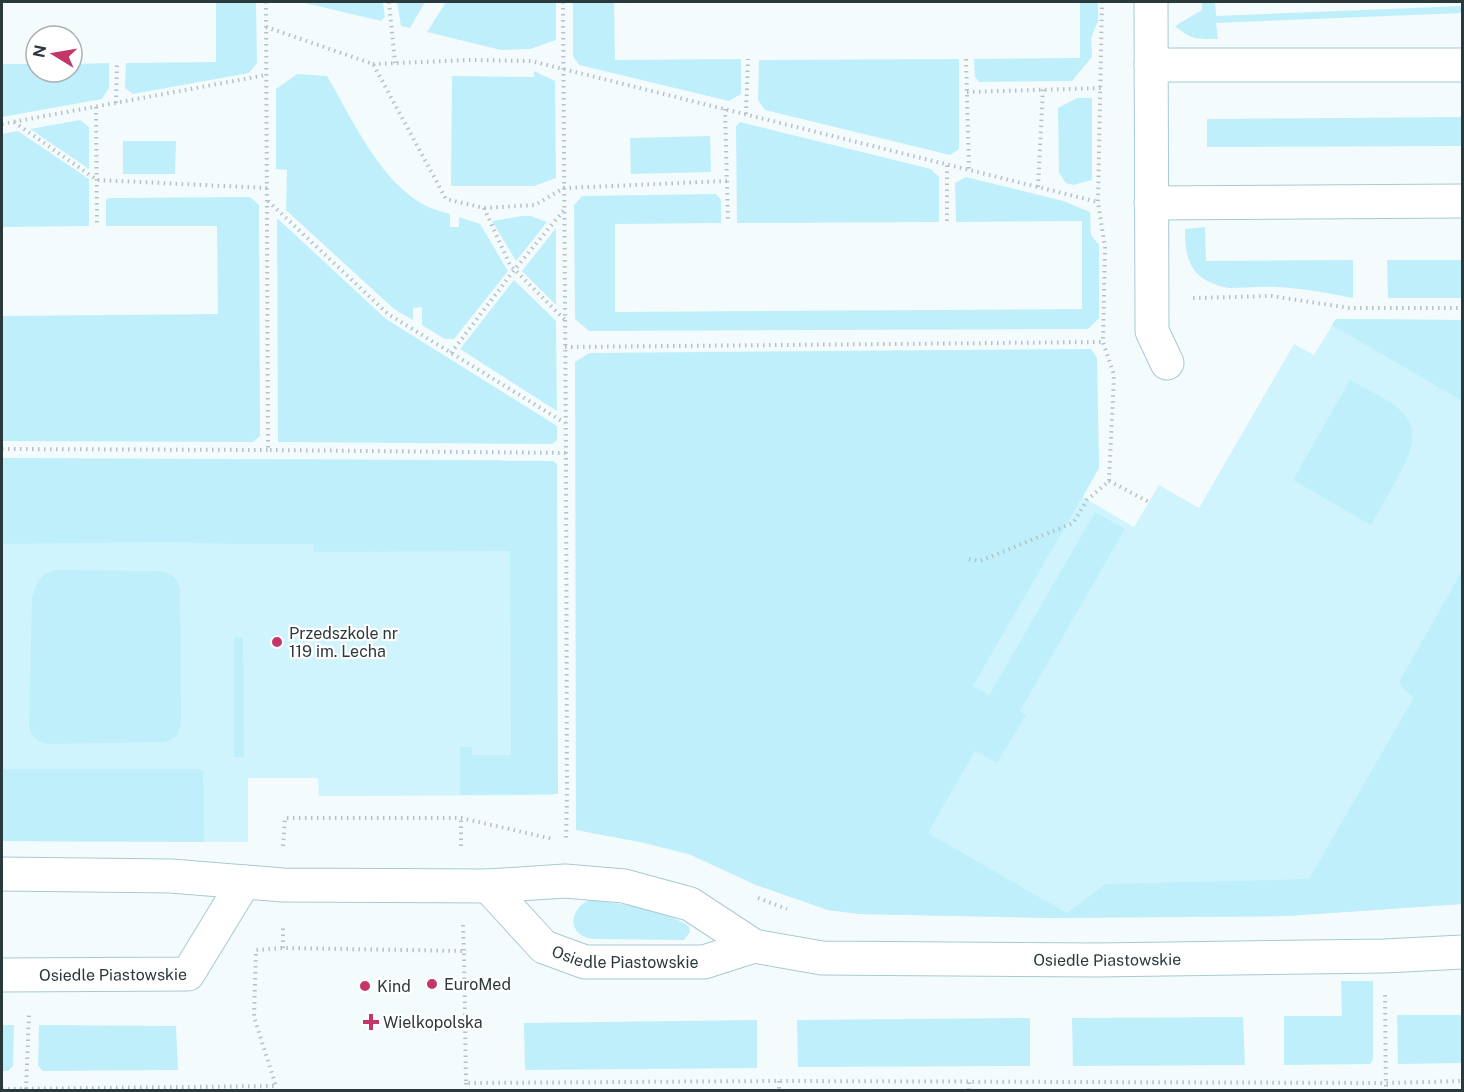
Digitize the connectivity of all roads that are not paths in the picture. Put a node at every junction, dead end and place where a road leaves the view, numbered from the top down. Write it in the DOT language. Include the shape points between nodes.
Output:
graph roads {
  1 [pos="1151,2"];
  2 [pos="1151,65"];
  3 [pos="1462,65"];
  4 [pos="1462,201"];
  5 [pos="1151,203"];
  6 [pos="1167,363"];
  7 [pos="2,874"];
  8 [pos="244,882"];
  9 [pos="488,886"];
  10 [pos="754,946"];
  11 [pos="1462,952"];
  12 [pos="16,975"];
  1 -- 2 [label="street"];
  2 -- 3 [label="street"];
  2 -- 5 [label="street"];
  4 -- 5 [label="street"];
  5 -- 6 [label="street" via="1152,331"];
  7 -- 8 [label="street, Osiedle Piastowskie" via="171,876"];
  8 -- 9 [label="street, Osiedle Piastowskie"];
  8 -- 12 [label="street, Osiedle Piastowskie" via="188,974"];
  9 -- 10 [label="street, Osiedle Piastowskie" via="565,881 624,886 690,904"];
  9 -- 10 [label="street, Osiedle Piastowskie" via="544,948 585,962 704,962"];
  10 -- 11 [label="street, Osiedle Piastowskie" via="822,958 1110,960"];
}
